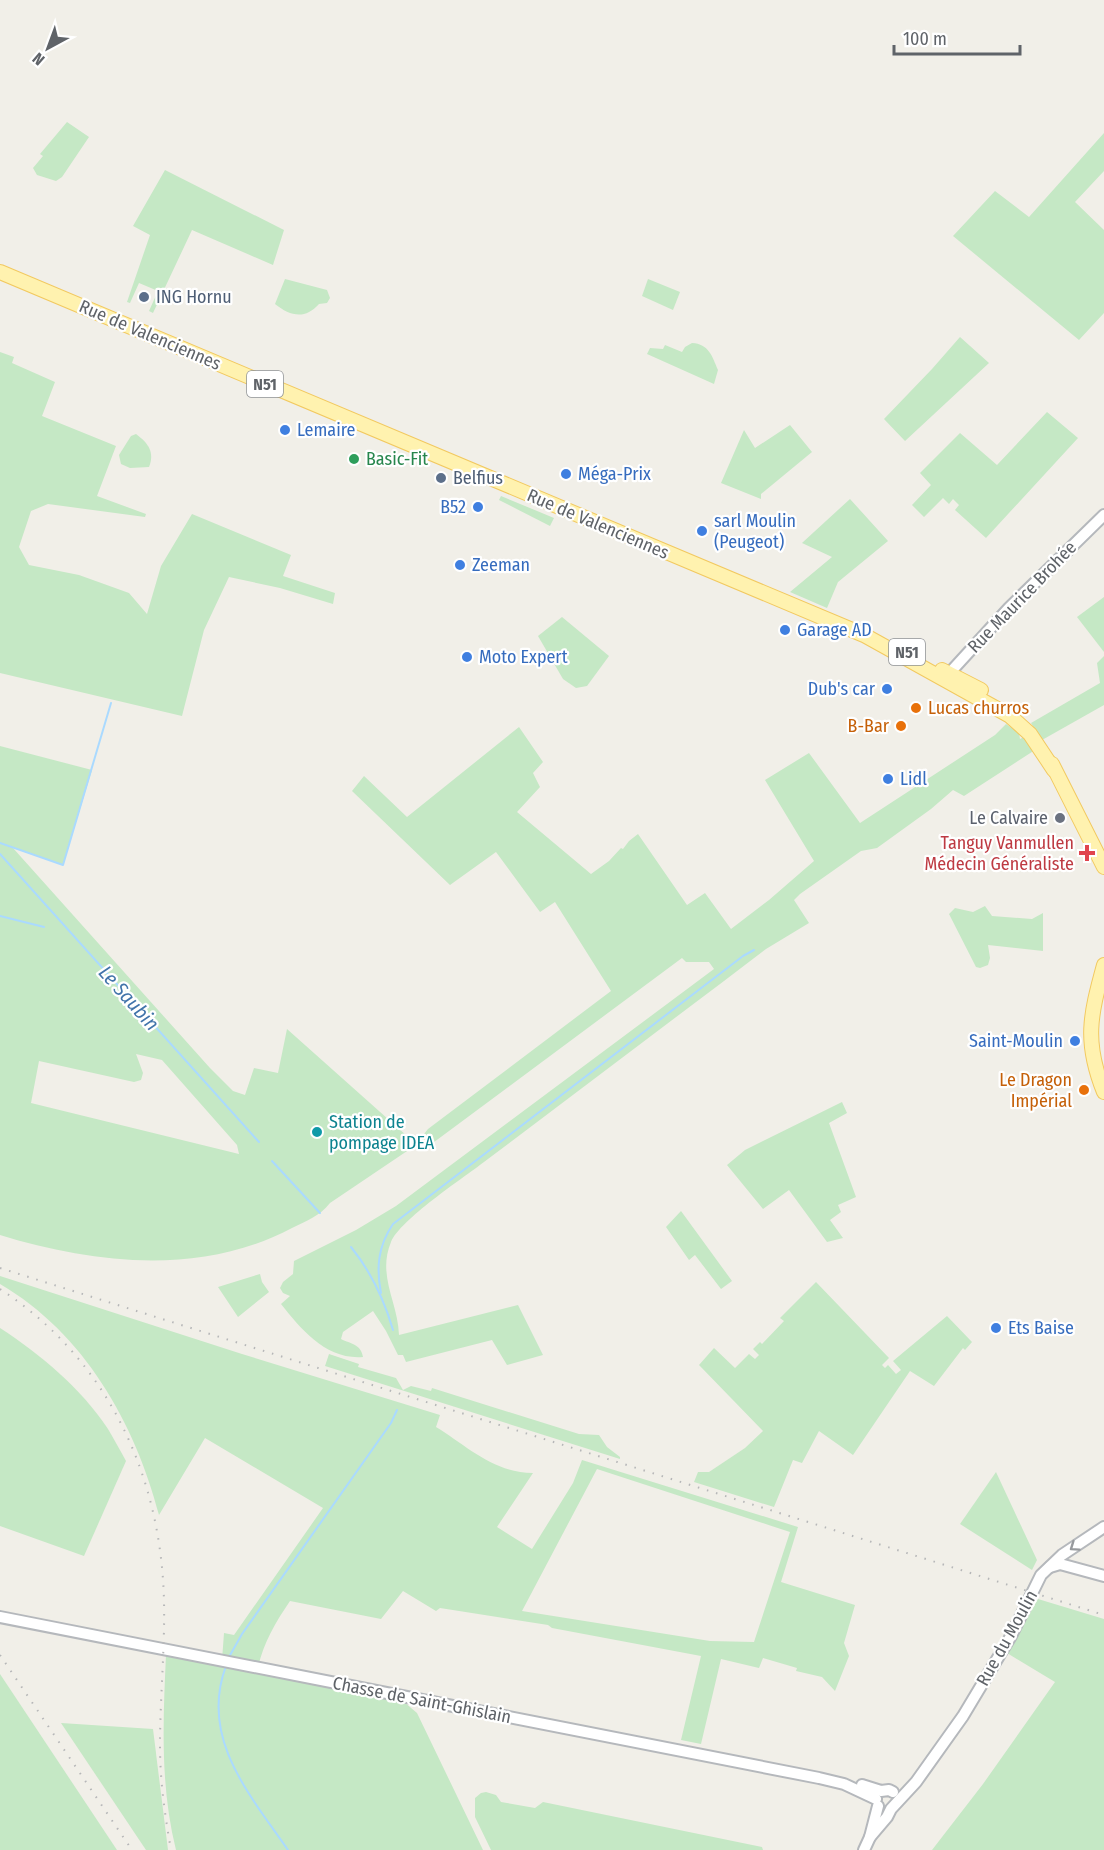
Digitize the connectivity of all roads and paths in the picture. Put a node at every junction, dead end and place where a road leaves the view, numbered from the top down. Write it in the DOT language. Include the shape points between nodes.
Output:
graph roads {
  1 [pos="0,272"];
  2 [pos="1104,515"];
  3 [pos="946,677"];
  4 [pos="1104,867"];
  5 [pos="1104,966"];
  6 [pos="1104,1092"];
  7 [pos="1104,1527"];
  8 [pos="1045,1570"];
  9 [pos="1104,1575"];
  10 [pos="0,1617"];
  11 [pos="927,1766"];
  12 [pos="893,1792"];
  13 [pos="878,1799"];
  14 [pos="893,1807"];
  15 [pos="870,1837"];
  16 [pos="864,1850"];
  1 -- 3 [label="main road, Rue de Valenciennes / N51" via="864,635"];
  2 -- 3 [label="street, Rue Maurice Brohée" via="1009,608"];
  3 -- 4 [label="main road, Rue de Valenciennes / N51" via="1033,732"];
  5 -- 6 [label="main road" via="1093,1008 1090,1041"];
  7 -- 8 [label="street, Rue du Moulin, one-way"];
  8 -- 9 [label="street" via="1060,1564"];
  8 -- 11 [label="street, Rue du Moulin" via="963,1716"];
  10 -- 13 [label="street, Chasse de Saint-Ghislain" via="686,1751 843,1784"];
  11 -- 12 [label="street, Rue du Moulin"];
  11 -- 14 [label="street, Rue du Moulin"];
  12 -- 13 [label="street" via="885,1790"];
  12 -- 14 [label="street"];
  13 -- 14 [label="street" via="884,1810"];
  13 -- 15 [label="street, Rue du Moulin"];
  14 -- 15 [label="street, Rue du Moulin"];
  15 -- 16 [label="street, Rue du Moulin"];
}
